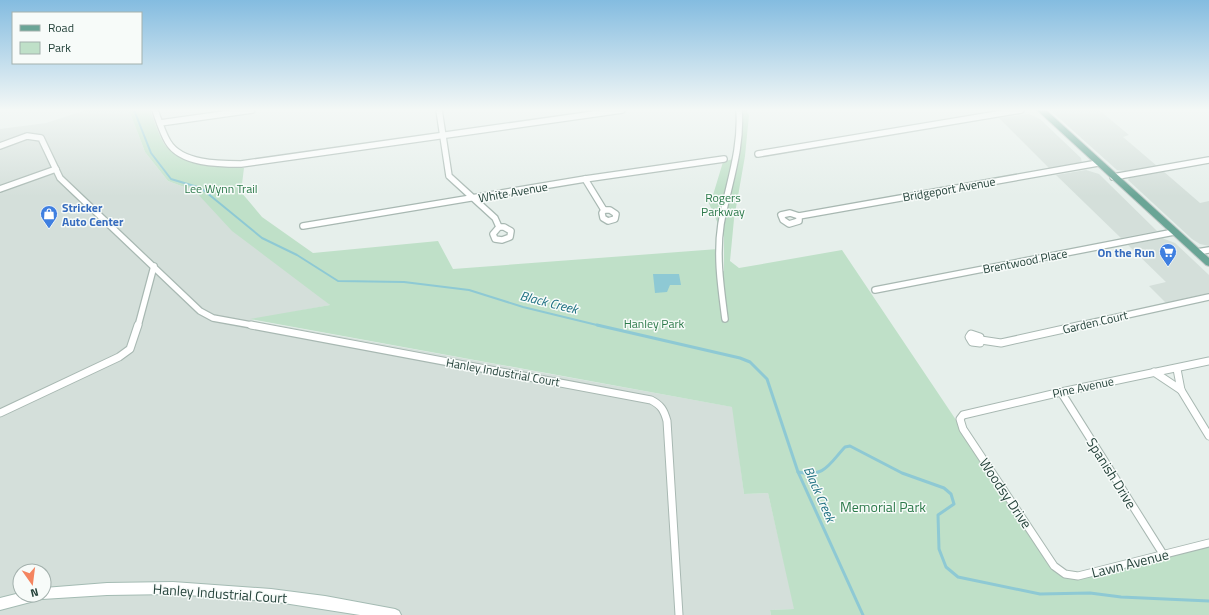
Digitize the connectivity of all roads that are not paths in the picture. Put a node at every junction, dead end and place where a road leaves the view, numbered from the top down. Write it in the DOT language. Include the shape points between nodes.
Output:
graph roads {
  1 [pos="20,139"];
  2 [pos="41,139"];
  3 [pos="167,139"];
  4 [pos="423,139"];
  5 [pos="443,139"];
  6 [pos="740,139"];
  7 [pos="849,139"];
  8 [pos="1072,139"];
  9 [pos="0,146"];
  10 [pos="758,154"];
  11 [pos="724,159"];
  12 [pos="1209,160"];
  13 [pos="1098,163"];
  14 [pos="56,169"];
  15 [pos="1113,177"];
  16 [pos="585,179"];
  17 [pos="0,189"];
  18 [pos="473,198"];
  19 [pos="604,210"];
  20 [pos="799,216"];
  21 [pos="302,226"];
  22 [pos="499,227"];
  23 [pos="1174,232"];
  24 [pos="1209,250"];
  25 [pos="1198,252"];
  26 [pos="1209,263"];
  27 [pos="154,266"];
  28 [pos="875,290"];
  29 [pos="1209,297"];
  30 [pos="725,319"];
  31 [pos="981,340"];
  32 [pos="1209,361"];
  33 [pos="1178,369"];
  34 [pos="1154,372"];
  35 [pos="1181,390"];
  36 [pos="1061,392"];
  37 [pos="0,413"];
  38 [pos="960,419"];
  39 [pos="1209,436"];
  40 [pos="1209,543"];
  41 [pos="1163,554"];
  42 [pos="1054,566"];
  43 [pos="52,593"];
  44 [pos="12,601"];
  45 [pos="0,604"];
  46 [pos="395,615"];
  47 [pos="679,615"];
  1 -- 9 [label="street, Hanley Industrial Court"];
  2 -- 14 [label="street, Hanley Industrial Court"];
  3 -- 4 [label="street" via="180,153 194,158 233,164"];
  5 -- 18 [label="street" via="449,176"];
  6 -- 30 [label="street" via="739,154 718,248 718,269"];
  7 -- 10 [label="street"];
  8 -- 13 [label="main road"];
  11 -- 16 [label="street, White Avenue"];
  12 -- 15 [label="street"];
  13 -- 15 [label="main road"];
  13 -- 20 [label="street, Bridgeport Avenue"];
  14 -- 17 [label="street"];
  14 -- 27 [label="street, Hanley Industrial Court" via="60,178"];
  15 -- 23 [label="main road"];
  16 -- 18 [label="street, White Avenue"];
  16 -- 19 [label="street"];
  18 -- 21 [label="street, White Avenue"];
  18 -- 22 [label="street" via="495,218"];
  23 -- 25 [label="main road"];
  23 -- 28 [label="street, Brentwood Place"];
  24 -- 25 [label="street"];
  25 -- 26 [label="main road"];
  27 -- 37 [label="street" via="130,349 119,357"];
  27 -- 47 [label="street, Hanley Industrial Court" via="200,311 213,318 659,403 664,408 667,421"];
  29 -- 31 [label="street, Garden Court" via="1001,343"];
  32 -- 33 [label="street, Pine Avenue"];
  33 -- 34 [label="street, Pine Avenue"];
  33 -- 35 [label="street"];
  34 -- 35 [label="street"];
  34 -- 36 [label="street, Pine Avenue"];
  35 -- 39 [label="street"];
  36 -- 38 [label="street, Pine Avenue" via="963,414"];
  36 -- 41 [label="street, Spanish Drive"];
  38 -- 42 [label="street, Woodsy Drive" via="963,429"];
  40 -- 41 [label="street, Lawn Avenue"];
  41 -- 42 [label="street, Lawn Avenue" via="1072,577 1062,574"];
  43 -- 46 [label="street, Hanley Industrial Court" via="100,588 243,592"];
  44 -- 45 [label="street"];
}
